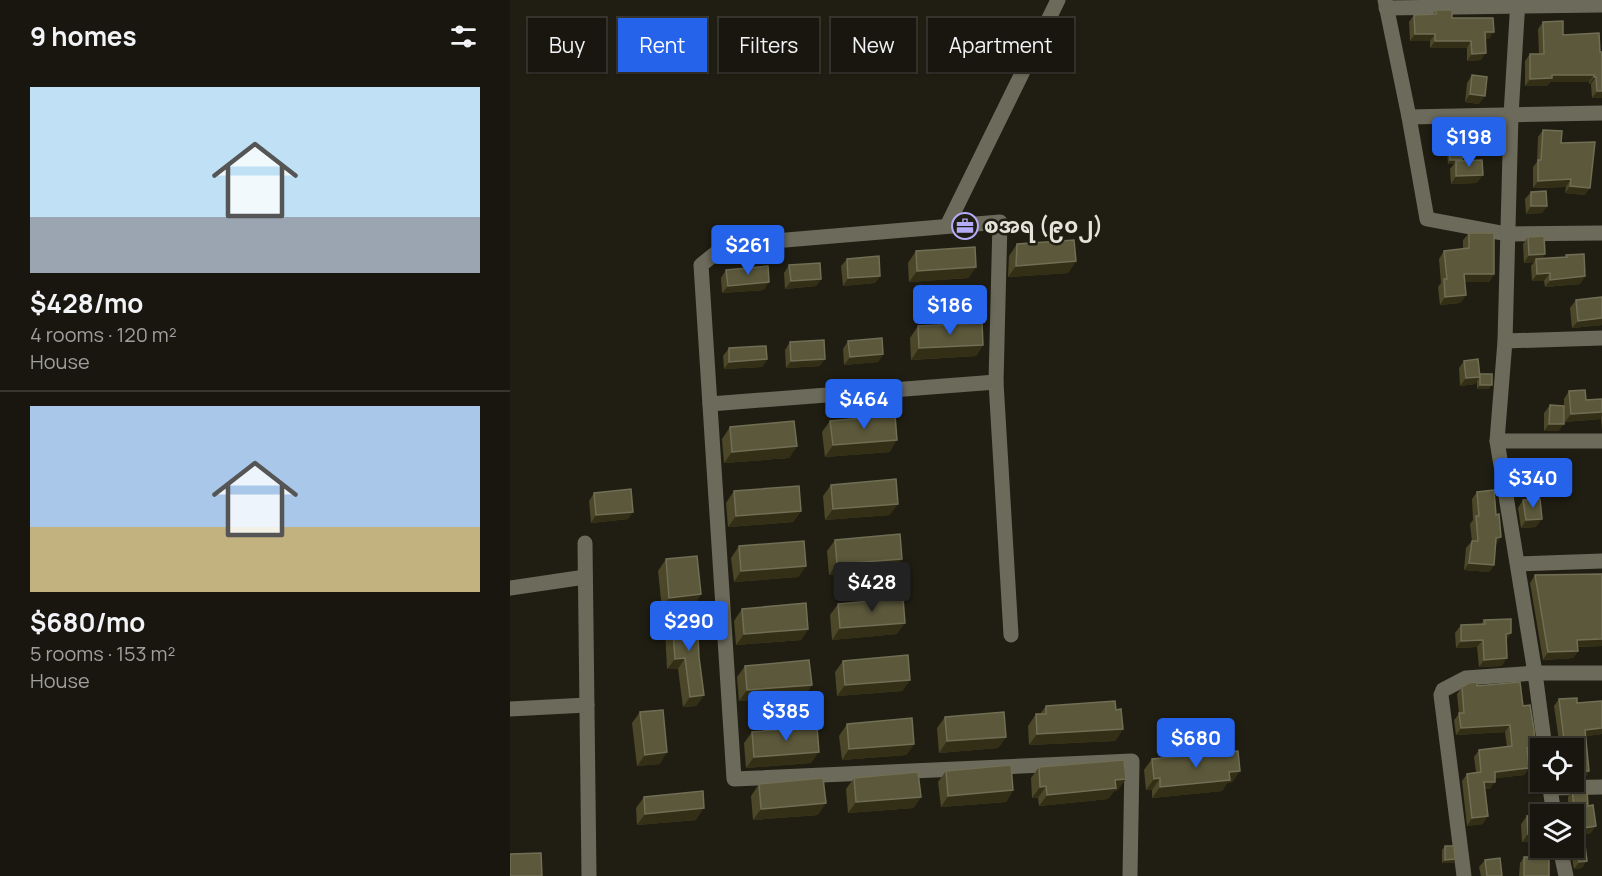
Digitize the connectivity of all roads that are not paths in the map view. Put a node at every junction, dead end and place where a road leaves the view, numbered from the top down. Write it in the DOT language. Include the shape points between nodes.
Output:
graph roads {
  1 [pos="1058,0"];
  2 [pos="1518,3"];
  3 [pos="1385,4"];
  4 [pos="1602,5"];
  5 [pos="1602,113"];
  6 [pos="1511,115"];
  7 [pos="1409,117"];
  8 [pos="947,226"];
  9 [pos="1602,233"];
  10 [pos="1507,234"];
  11 [pos="1602,338"];
  12 [pos="1505,341"];
  13 [pos="996,382"];
  14 [pos="710,404"];
  15 [pos="1497,441"];
  16 [pos="1602,441"];
  17 [pos="585,543"];
  18 [pos="1602,561"];
  19 [pos="1518,564"];
  20 [pos="585,577"];
  21 [pos="510,588"];
  22 [pos="1011,635"];
  23 [pos="1535,673"];
  24 [pos="1602,673"];
  25 [pos="587,705"];
  26 [pos="510,709"];
  27 [pos="1544,738"];
  28 [pos="1584,786"];
  29 [pos="1602,787"];
  30 [pos="1562,858"];
  31 [pos="589,876"];
  32 [pos="1131,876"];
  33 [pos="1464,876"];
  34 [pos="1566,876"];
  1 -- 8 [label="street"];
  2 -- 3 [label="street"];
  2 -- 4 [label="street"];
  2 -- 6 [label="street"];
  3 -- 7 [label="street"];
  5 -- 6 [label="street"];
  6 -- 7 [label="street"];
  6 -- 10 [label="street"];
  7 -- 10 [label="street" via="1427,219"];
  8 -- 13 [label="street" via="1000,222"];
  8 -- 14 [label="street" via="726,245 701,265"];
  9 -- 10 [label="street"];
  10 -- 12 [label="street"];
  11 -- 12 [label="street"];
  12 -- 15 [label="street"];
  13 -- 14 [label="street"];
  13 -- 22 [label="street"];
  14 -- 32 [label="street" via="734,779 1132,761"];
  15 -- 16 [label="street"];
  15 -- 19 [label="street"];
  17 -- 20 [label="street"];
  18 -- 19 [label="street"];
  19 -- 23 [label="street"];
  20 -- 21 [label="street"];
  20 -- 25 [label="street"];
  23 -- 24 [label="street"];
  23 -- 27 [label="street"];
  23 -- 33 [label="street" via="1466,678 1451,684 1441,695"];
  25 -- 26 [label="street"];
  25 -- 31 [label="street"];
  28 -- 29 [label="street"];
  30 -- 34 [label="street"];
}
